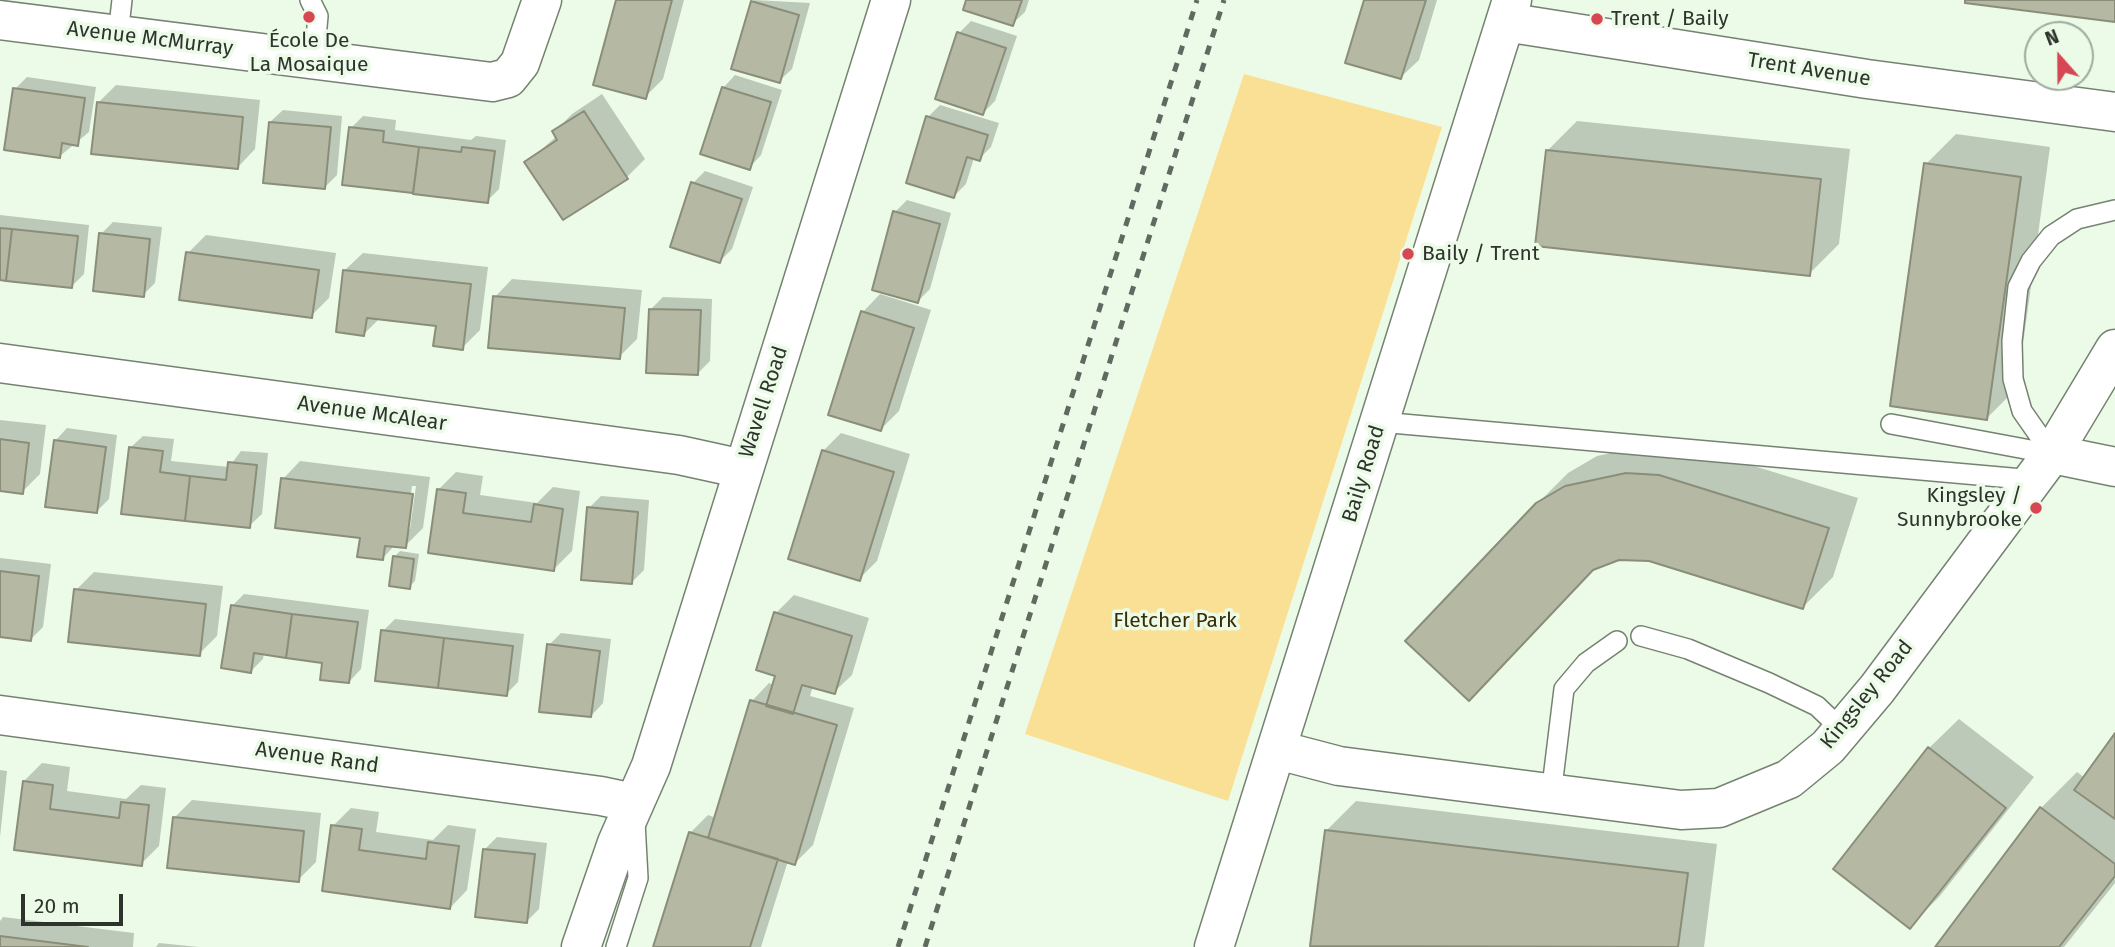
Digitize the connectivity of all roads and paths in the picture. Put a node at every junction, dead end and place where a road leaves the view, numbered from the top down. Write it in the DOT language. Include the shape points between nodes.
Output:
graph roads {
  1 [pos="310,0"];
  2 [pos="542,0"];
  3 [pos="891,0"];
  4 [pos="1508,11"];
  5 [pos="120,17"];
  6 [pos="0,19"];
  7 [pos="314,60"];
  8 [pos="2115,112"];
  9 [pos="2115,210"];
  10 [pos="2115,349"];
  11 [pos="0,363"];
  12 [pos="1380,422"];
  13 [pos="1891,424"];
  14 [pos="2043,467"];
  15 [pos="2115,467"];
  16 [pos="743,469"];
  17 [pos="1641,636"];
  18 [pos="1617,641"];
  19 [pos="0,715"];
  20 [pos="1842,730"];
  21 [pos="1278,750"];
  22 [pos="1551,795"];
  23 [pos="634,803"];
  24 [pos="581,947"];
  25 [pos="616,947"];
  26 [pos="1214,947"];
  1 -- 7 [label="lane" via="318,16"];
  2 -- 7 [label="street, Avenue McMurray" via="525,53 508,78 480,81"];
  3 -- 16 [label="street, Wavell Road"];
  4 -- 8 [label="street, Trent Avenue" via="1867,79"];
  4 -- 12 [label="street, Baily Road"];
  5 -- 6 [label="street, Avenue McMurray"];
  5 -- 7 [label="street, Avenue McMurray"];
  9 -- 14 [label="lane" via="2077,219 2051,236 2018,286 2013,379"];
  10 -- 14 [label="street, Kingsley Road"];
  11 -- 16 [label="street, Avenue McAlear" via="678,455"];
  12 -- 14 [label="lane"];
  12 -- 21 [label="street, Baily Road"];
  13 -- 14 [label="lane"];
  14 -- 15 [label="street"];
  14 -- 20 [label="street, Kingsley Road"];
  16 -- 23 [label="street, Wavell Road" via="652,766"];
  17 -- 20 [label="lane" via="1688,649 1769,683 1817,706"];
  18 -- 22 [label="lane" via="1586,663 1564,689"];
  19 -- 23 [label="street, Avenue Rand"];
  20 -- 22 [label="street, Kingsley Road" via="1788,779 1719,808 1681,810"];
  21 -- 22 [label="street, Kingsley Road" via="1339,766"];
  21 -- 26 [label="street, Baily Road"];
  23 -- 24 [label="street, Wavell Road"];
  23 -- 25 [label="lane, Wavell Road" via="638,878"];
}
